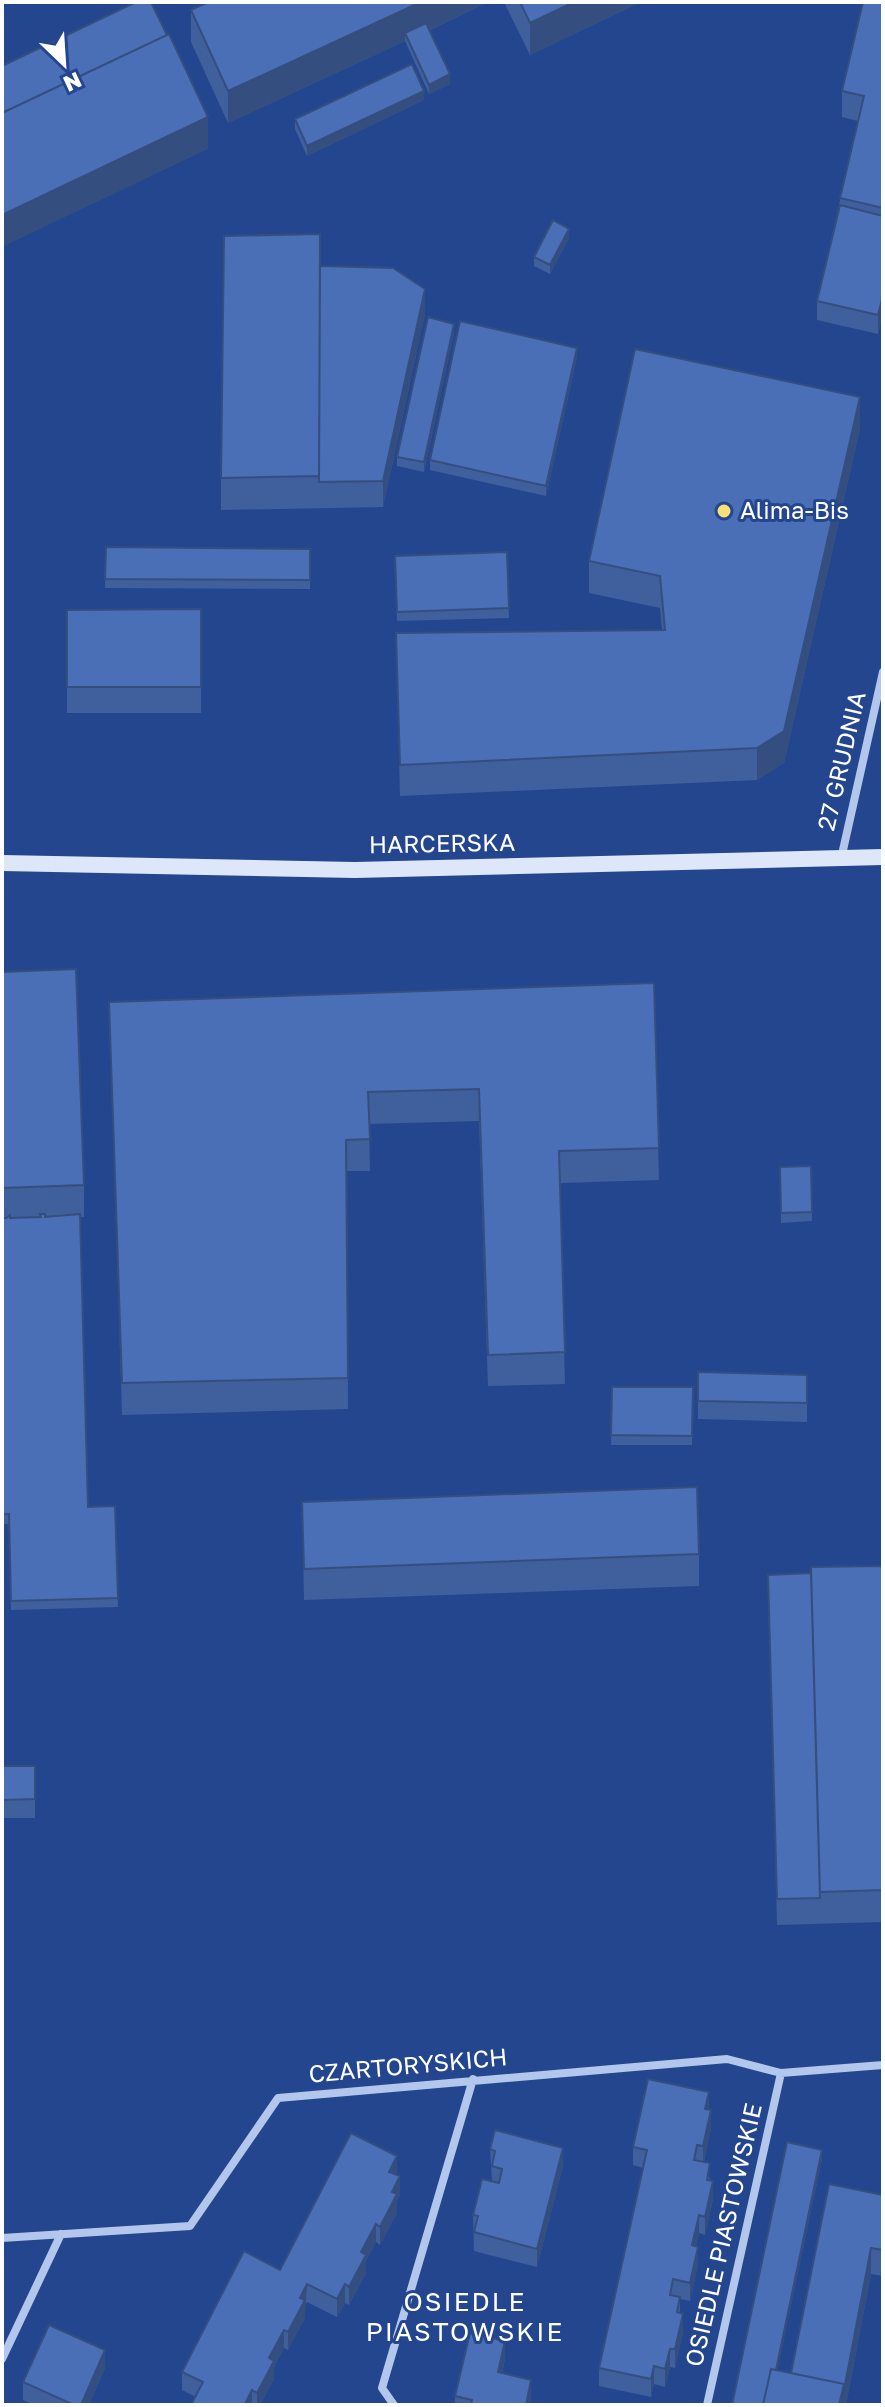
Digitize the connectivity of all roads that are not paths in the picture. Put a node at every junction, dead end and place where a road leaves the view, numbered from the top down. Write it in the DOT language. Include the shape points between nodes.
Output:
graph roads {
  1 [pos="883,672"];
  2 [pos="883,857"];
  3 [pos="840,860"];
  4 [pos="2,863"];
  5 [pos="883,2065"];
  6 [pos="781,2073"];
  7 [pos="473,2079"];
  8 [pos="61,2234"];
  9 [pos="2,2238"];
  10 [pos="2,2359"];
  11 [pos="394,2405"];
  12 [pos="707,2405"];
  1 -- 3 [label="street, 27 GRUDNIA"];
  2 -- 3 [label="street, HARCERSKA"];
  3 -- 4 [label="street, HARCERSKA" via="355,870"];
  5 -- 6 [label="street, CZARTORYSKICH"];
  6 -- 7 [label="street, CZARTORYSKICH" via="727,2059"];
  6 -- 12 [label="street, OSIEDLE PIASTOWSKIE"];
  7 -- 8 [label="street, CZARTORYSKICH" via="278,2098 190,2226"];
  7 -- 11 [label="street" via="382,2388"];
  8 -- 9 [label="street, CZARTORYSKICH"];
  8 -- 10 [label="street"];
}
